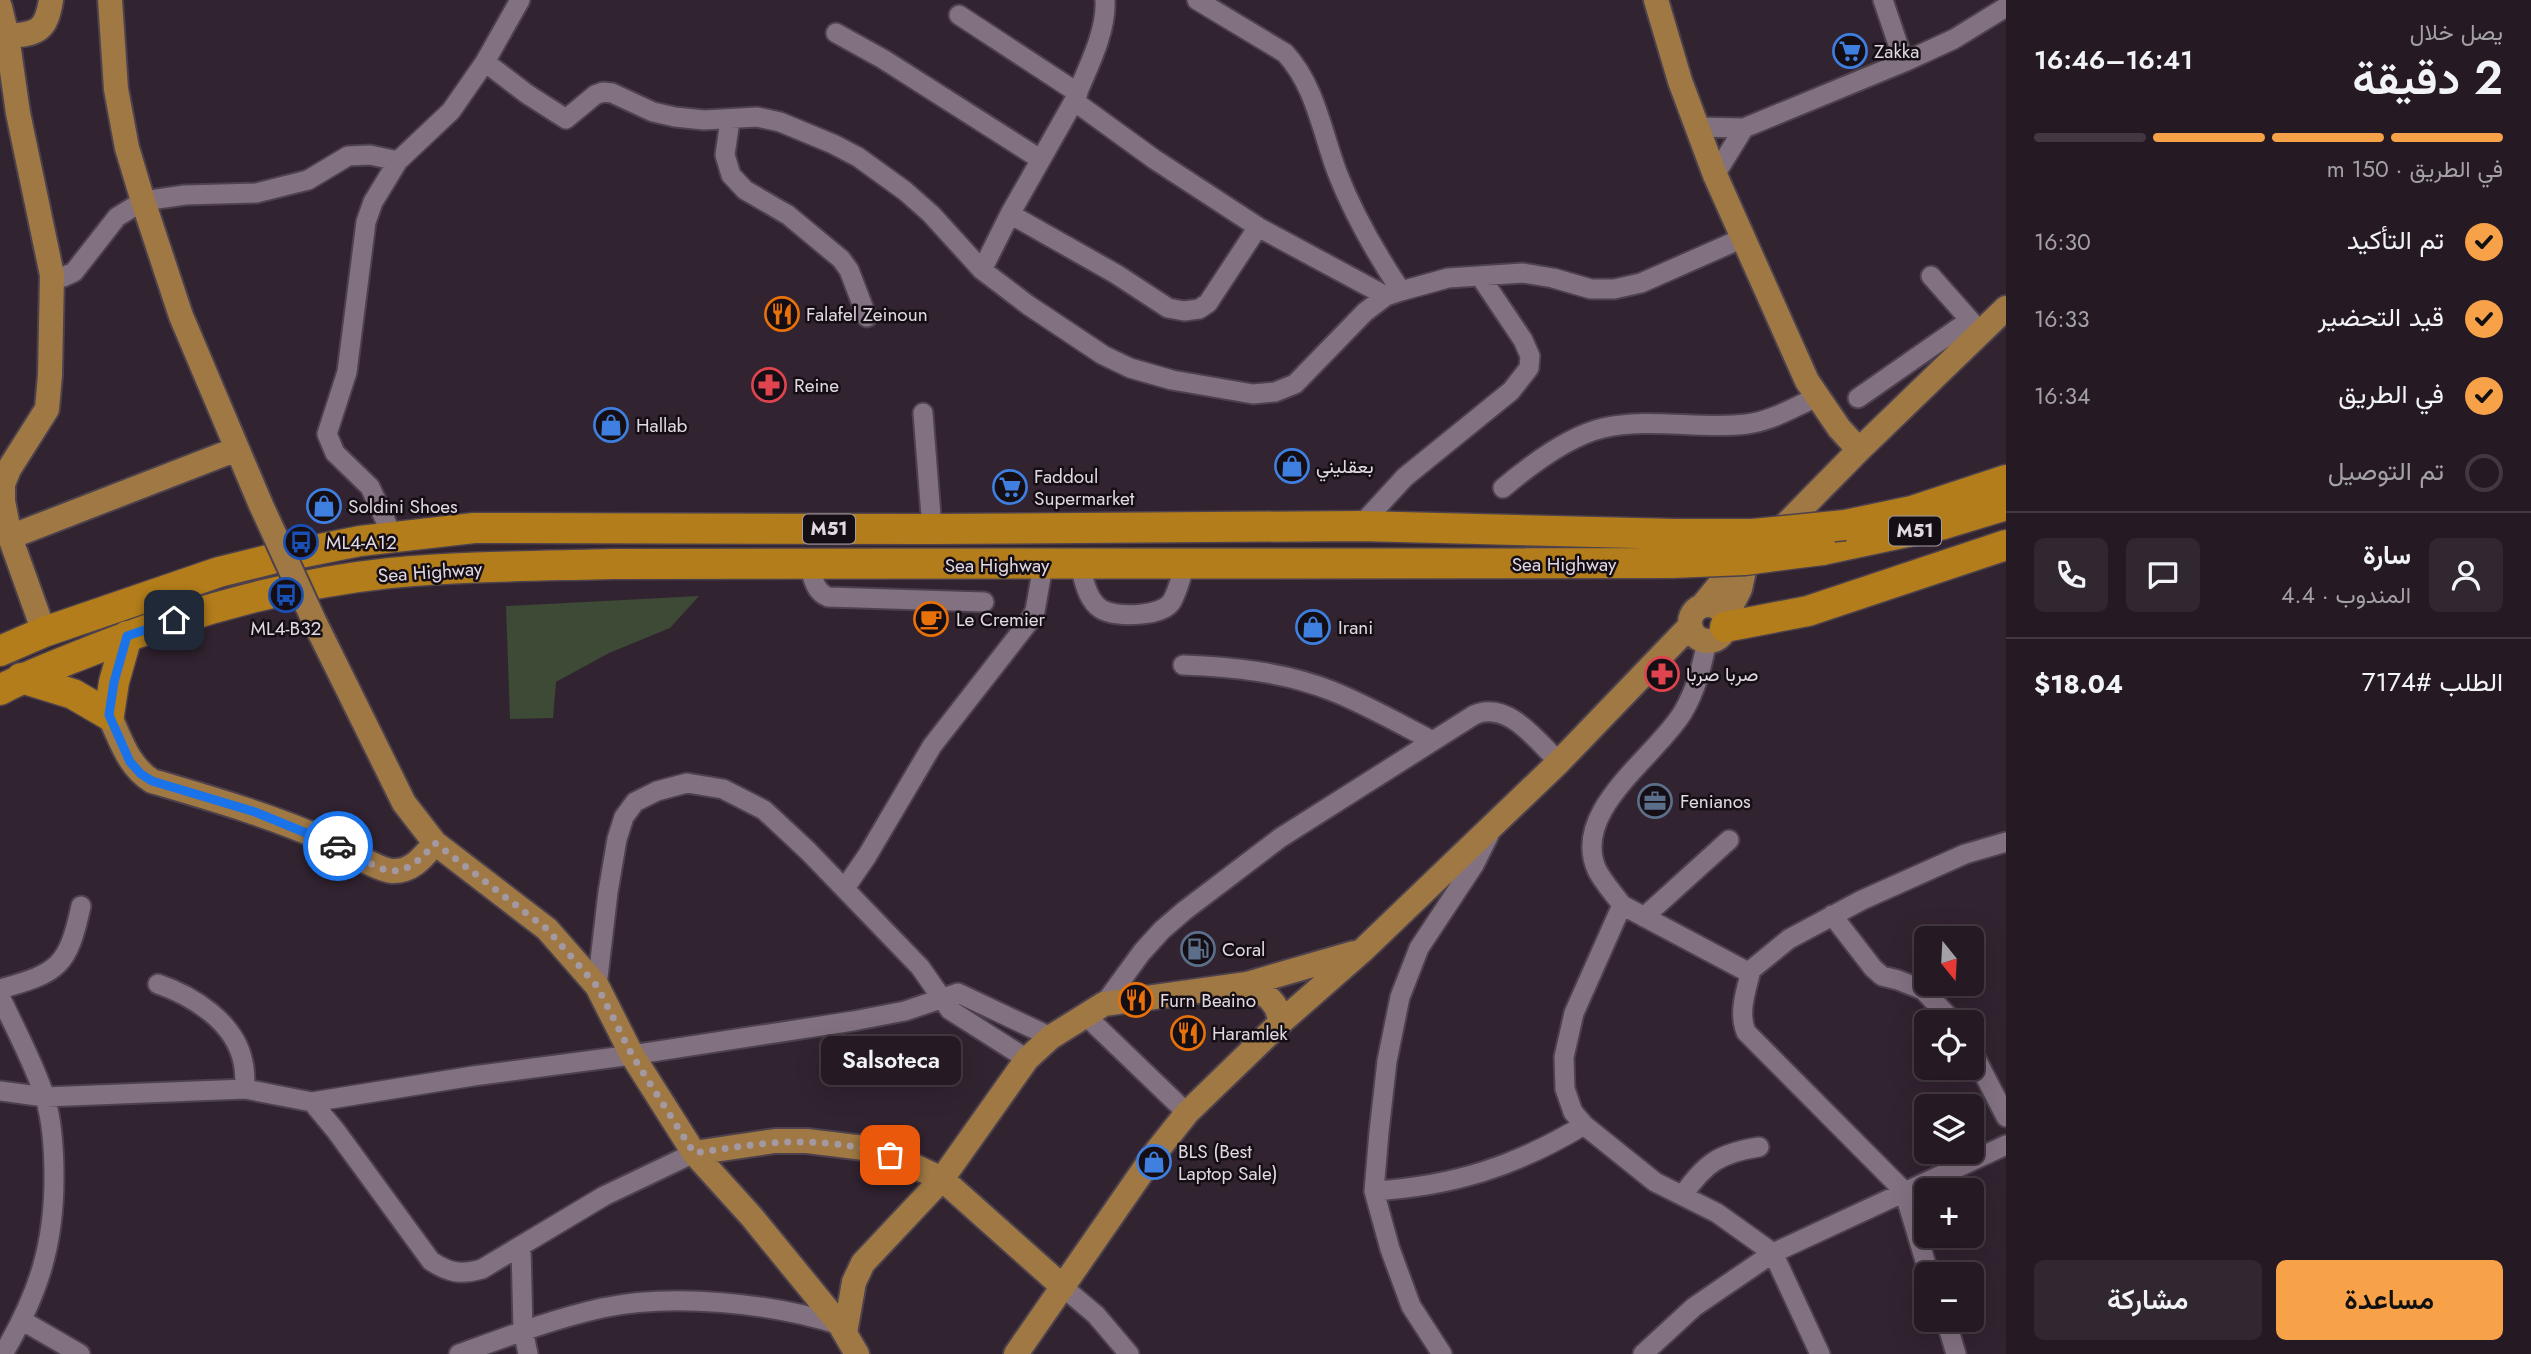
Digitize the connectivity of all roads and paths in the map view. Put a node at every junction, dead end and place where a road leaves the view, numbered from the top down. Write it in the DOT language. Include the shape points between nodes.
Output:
graph roads {
  1 [pos="51,0"];
  2 [pos="110,0"];
  3 [pos="520,0"];
  4 [pos="1105,0"];
  5 [pos="1197,0"];
  6 [pos="1656,0"];
  7 [pos="1883,0"];
  8 [pos="0,8"];
  9 [pos="2006,8"];
  10 [pos="959,15"];
  11 [pos="836,33"];
  12 [pos="7,36"];
  13 [pos="485,62"];
  14 [pos="1904,62"];
  15 [pos="1076,97"];
  16 [pos="730,120"];
  17 [pos="1696,127"];
  18 [pos="1744,128"];
  19 [pos="1040,159"];
  20 [pos="397,161"];
  21 [pos="1715,175"];
  22 [pos="143,201"];
  23 [pos="1010,214"];
  24 [pos="1258,227"];
  25 [pos="1743,238"];
  26 [pos="982,270"];
  27 [pos="52,275"];
  28 [pos="1480,276"];
  29 [pos="1931,276"];
  30 [pos="1394,293"];
  31 [pos="2006,308"];
  32 [pos="867,317"];
  33 [pos="1975,326"];
  34 [pos="1816,397"];
  35 [pos="1858,398"];
  36 [pos="923,413"];
  37 [pos="237,449"];
  38 [pos="1859,450"];
  39 [pos="2006,480"];
  40 [pos="1503,488"];
  41 [pos="2006,505"];
  42 [pos="1360,526"];
  43 [pos="932,529"];
  44 [pos="10,537"];
  45 [pos="393,537"];
  46 [pos="2006,545"];
  47 [pos="809,565"];
  48 [pos="1185,565"];
  49 [pos="1043,566"];
  50 [pos="1080,566"];
  51 [pos="984,602"];
  52 [pos="1710,623"];
  53 [pos="44,632"];
  54 [pos="127,636"];
  55 [pos="0,651"];
  56 [pos="1183,665"];
  57 [pos="10,684"];
  58 [pos="109,715"];
  59 [pos="1433,741"];
  60 [pos="1559,762"];
  61 [pos="1494,824"];
  62 [pos="1729,840"];
  63 [pos="2006,842"];
  64 [pos="435,843"];
  65 [pos="845,888"];
  66 [pos="1622,905"];
  67 [pos="82,906"];
  68 [pos="1832,915"];
  69 [pos="1644,917"];
  70 [pos="1362,951"];
  71 [pos="1751,970"];
  72 [pos="158,984"];
  73 [pos="1247,984"];
  74 [pos="597,986"];
  75 [pos="0,989"];
  76 [pos="0,996"];
  77 [pos="942,997"];
  78 [pos="1095,1010"];
  79 [pos="1942,1010"];
  80 [pos="1280,1023"];
  81 [pos="1051,1037"];
  82 [pos="632,1055"];
  83 [pos="1027,1059"];
  84 [pos="1984,1074"];
  85 [pos="245,1089"];
  86 [pos="0,1091"];
  87 [pos="45,1097"];
  88 [pos="344,1098"];
  89 [pos="312,1102"];
  90 [pos="1187,1113"];
  91 [pos="2006,1116"];
  92 [pos="1584,1125"];
  93 [pos="336,1131"];
  94 [pos="2006,1145"];
  95 [pos="1759,1147"];
  96 [pos="694,1153"];
  97 [pos="942,1180"];
  98 [pos="1374,1191"];
  99 [pos="1904,1191"];
  100 [pos="1683,1195"];
  101 [pos="521,1247"];
  102 [pos="1773,1253"];
  103 [pos="1925,1262"];
  104 [pos="1063,1287"];
  105 [pos="23,1321"];
  106 [pos="523,1330"];
  107 [pos="1950,1332"];
  108 [pos="848,1337"];
  109 [pos="3,1354"];
  110 [pos="80,1354"];
  111 [pos="459,1354"];
  112 [pos="528,1354"];
  113 [pos="1016,1354"];
  114 [pos="1129,1354"];
  115 [pos="1442,1354"];
  116 [pos="1643,1354"];
  117 [pos="1820,1354"];
  118 [pos="1956,1354"];
  1 -- 12 [label="main road" via="45,25 37,31"];
  2 -- 22 [label="main road" via="116,89"];
  3 -- 13 [label="street"];
  4 -- 15 [label="street" via="1106,13"];
  5 -- 30 [label="street" via="1295,63 1356,219"];
  6 -- 17 [label="main road"];
  7 -- 14 [label="street"];
  8 -- 12 [label="main road"];
  9 -- 14 [label="street"];
  10 -- 15 [label="street"];
  11 -- 19 [label="street"];
  12 -- 27 [label="main road"];
  13 -- 16 [label="street" via="566,119 603,92 653,112"];
  13 -- 20 [label="street" via="451,111"];
  14 -- 18 [label="street"];
  15 -- 19 [label="street"];
  15 -- 24 [label="street" via="1154,159"];
  16 -- 26 [label="street" via="757,117 780,122 858,158 931,214"];
  16 -- 32 [label="street" via="724,155 731,175 841,259"];
  17 -- 18 [label="street"];
  17 -- 21 [label="main road"];
  18 -- 21 [label="street"];
  19 -- 23 [label="street"];
  20 -- 22 [label="street" via="348,156 308,180 256,193"];
  20 -- 45 [label="street" via="366,222 347,372 327,434 335,453 370,487"];
  21 -- 25 [label="main road"];
  22 -- 27 [label="street" via="117,217 74,272"];
  22 -- 37 [label="main road" via="181,316"];
  23 -- 24 [label="street" via="1168,308 1184,311 1209,303"];
  23 -- 26 [label="street"];
  24 -- 30 [label="street"];
  25 -- 28 [label="street" via="1641,284 1614,289 1591,289 1523,273"];
  25 -- 34 [label="main road"];
  26 -- 30 [label="street" via="1049,319 1130,368 1253,394 1295,384 1365,312"];
  27 -- 44 [label="main road" via="49,396 43,418 3,484"];
  28 -- 30 [label="street" via="1448,278"];
  28 -- 42 [label="street" via="1523,340 1529,368 1511,391 1405,477"];
  29 -- 33 [label="street"];
  31 -- 33 [label="main road"];
  33 -- 35 [label="street"];
  33 -- 38 [label="main road"];
  34 -- 38 [label="main road"];
  34 -- 40 [label="street" via="1748,424 1604,428 1556,450"];
  36 -- 43 [label="street"];
  37 -- 44 [label="main road"];
  37 -- 64 [label="main road, bridge" via="315,623 404,803"];
  38 -- 52 [label="main road" via="1745,566 1740,589"];
  39 -- 42 [label="highway, Sea Highway / M51, bridge" via="1912,511 1846,525 1753,534"];
  41 -- 48 [label="highway, Sea Highway / M51, bridge" via="1944,524 1822,550 1745,560"];
  42 -- 43 [label="highway, Sea Highway / M51"];
  43 -- 45 [label="highway, Sea Highway / M51" via="474,528"];
  44 -- 53 [label="main road"];
  45 -- 53 [label="highway, Sea Highway / M51" via="219,572"];
  46 -- 52 [label="highway" via="1808,611"];
  47 -- 49 [label="highway, Sea Highway / M51"];
  47 -- 51 [label="street" via="815,585 828,597"];
  47 -- 54 [label="highway, Sea Highway / M51" via="473,567 388,574 278,592"];
  48 -- 50 [label="highway, Sea Highway / M51"];
  48 -- 50 [label="street" via="1171,604 1157,612 1115,615 1090,598"];
  49 -- 50 [label="highway, Sea Highway / M51"];
  49 -- 65 [label="street" via="1028,623 932,746"];
  52 -- 60 [label="main road"];
  52 -- 66 [label="street" via="1695,690 1682,713 1597,818 1592,856"];
  53 -- 55 [label="highway, Sea Highway / M51"];
  54 -- 57 [label="highway, Sea Highway / M51"];
  54 -- 58 [label="highway"];
  56 -- 59 [label="street" via="1295,679 1348,698"];
  57 -- 58 [label="highway" via="73,694"];
  58 -- 64 [label="main road" via="130,762 152,781 255,812 389,871 405,870"];
  59 -- 60 [label="street" via="1486,710 1520,724"];
  59 -- 78 [label="street" via="1280,838 1184,911 1142,952"];
  60 -- 61 [label="main road"];
  61 -- 70 [label="main road"];
  61 -- 98 [label="street" via="1474,865 1419,948 1400,997 1387,1061"];
  62 -- 69 [label="street"];
  63 -- 68 [label="street" via="1923,872"];
  64 -- 74 [label="main road" via="547,929"];
  65 -- 74 [label="street" via="779,823 745,798 687,783 657,791 635,802 617,839"];
  65 -- 77 [label="street" via="920,967"];
  66 -- 69 [label="street"];
  66 -- 92 [label="street" via="1574,1013 1564,1057 1565,1089 1573,1112"];
  67 -- 75 [label="street" via="71,944 54,970"];
  68 -- 71 [label="street" via="1789,939"];
  68 -- 79 [label="street" via="1882,976 1923,990"];
  69 -- 71 [label="street" via="1741,970"];
  70 -- 73 [label="main road"];
  70 -- 80 [label="main road"];
  71 -- 99 [label="street" via="1742,1022 1746,1032"];
  72 -- 85 [label="street" via="197,1003 228,1031 244,1063"];
  73 -- 78 [label="main road"];
  73 -- 80 [label="main road" via="1274,1002"];
  74 -- 82 [label="main road"];
  76 -- 87 [label="street"];
  77 -- 81 [label="street" via="963,994"];
  77 -- 82 [label="street" via="883,1016"];
  77 -- 83 [label="street" via="950,1010"];
  78 -- 81 [label="main road"];
  78 -- 90 [label="street"];
  80 -- 90 [label="main road"];
  81 -- 83 [label="main road"];
  82 -- 88 [label="street"];
  82 -- 96 [label="main road"];
  83 -- 97 [label="main road"];
  84 -- 91 [label="street"];
  85 -- 87 [label="street"];
  85 -- 89 [label="street"];
  86 -- 87 [label="street"];
  87 -- 105 [label="street" via="54,1164 52,1228 46,1261"];
  88 -- 89 [label="street"];
  88 -- 93 [label="street"];
  89 -- 93 [label="street"];
  90 -- 104 [label="main road"];
  92 -- 98 [label="street" via="1541,1150 1484,1173"];
  92 -- 100 [label="street" via="1655,1182"];
  93 -- 101 [label="street" via="430,1261 447,1272 465,1274 482,1269"];
  94 -- 99 [label="street"];
  95 -- 100 [label="street" via="1718,1158 1699,1172"];
  96 -- 97 [label="main road" via="775,1141 836,1143 890,1155"];
  96 -- 101 [label="street" via="604,1196"];
  96 -- 108 [label="main road"];
  97 -- 104 [label="main road"];
  97 -- 108 [label="main road" via="863,1263 854,1282"];
  98 -- 115 [label="street" via="1411,1306"];
  99 -- 102 [label="street"];
  99 -- 103 [label="street"];
  100 -- 102 [label="street"];
  101 -- 106 [label="street"];
  102 -- 116 [label="street" via="1694,1307"];
  102 -- 117 [label="street"];
  104 -- 113 [label="main road"];
  104 -- 114 [label="street" via="1096,1315"];
  105 -- 109 [label="street"];
  105 -- 110 [label="street"];
  106 -- 108 [label="street" via="642,1302 742,1305 804,1313"];
  106 -- 111 [label="street"];
  106 -- 112 [label="street"];
  107 -- 118 [label="street"];
}
